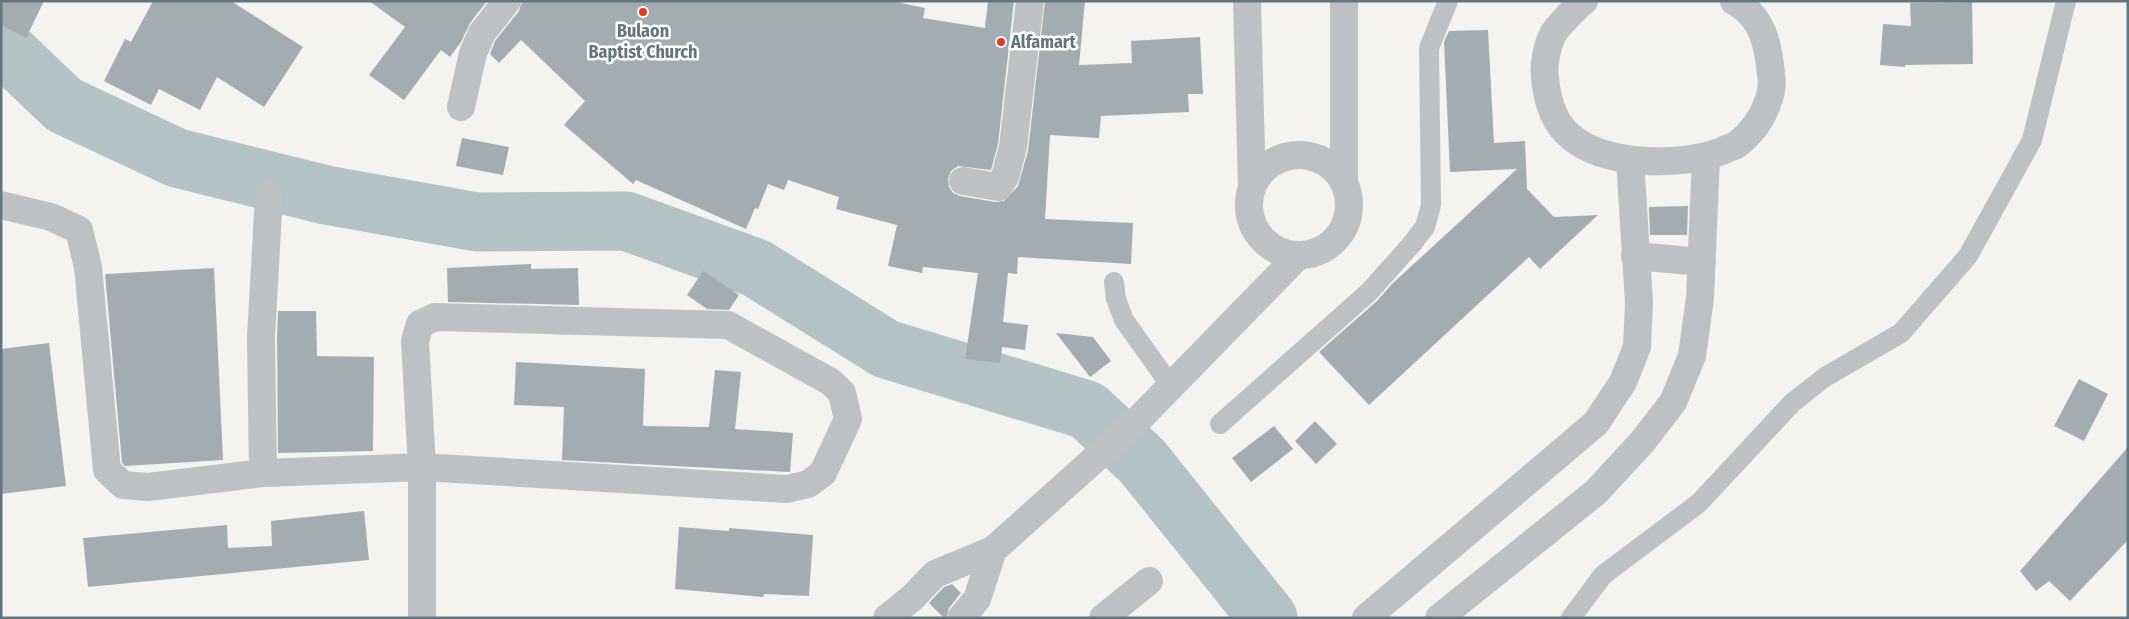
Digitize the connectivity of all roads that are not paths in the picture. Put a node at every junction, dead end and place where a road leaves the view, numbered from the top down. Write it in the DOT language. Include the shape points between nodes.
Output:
graph roads {
  1 [pos="507,1"];
  2 [pos="1030,1"];
  3 [pos="1247,1"];
  4 [pos="1344,1"];
  5 [pos="1448,1"];
  6 [pos="1584,1"];
  7 [pos="1734,1"];
  8 [pos="2066,1"];
  9 [pos="461,107"];
  10 [pos="1706,157"];
  11 [pos="1630,160"];
  12 [pos="963,181"];
  13 [pos="1344,183"];
  14 [pos="1252,188"];
  15 [pos="269,195"];
  16 [pos="1,205"];
  17 [pos="1299,255"];
  18 [pos="1635,256"];
  19 [pos="1702,262"];
  20 [pos="1114,282"];
  21 [pos="1171,386"];
  22 [pos="1220,424"];
  23 [pos="422,467"];
  24 [pos="263,473"];
  25 [pos="993,550"];
  26 [pos="1149,581"];
  27 [pos="422,618"];
  28 [pos="887,618"];
  29 [pos="961,618"];
  30 [pos="1103,618"];
  31 [pos="1366,618"];
  32 [pos="1439,618"];
  33 [pos="1571,618"];
  1 -- 9 [label="street" via="482,33 473,53"];
  2 -- 12 [label="street" via="1012,147 1005,177 998,187"];
  3 -- 14 [label="street"];
  4 -- 13 [label="street"];
  5 -- 22 [label="lane" via="1428,48 1431,205 1425,227 1368,292"];
  6 -- 11 [label="street" via="1553,34 1544,67 1550,107 1570,137 1598,152"];
  7 -- 10 [label="street" via="1759,23 1769,52 1773,87 1762,119 1738,144"];
  8 -- 33 [label="lane" via="2032,140 1968,256 1901,334 1825,377 1792,403 1699,503 1602,575"];
  10 -- 11 [label="street" via="1661,162"];
  10 -- 19 [label="street"];
  11 -- 18 [label="street"];
  13 -- 14 [label="street" via="1335,169 1304,155 1288,156 1272,163"];
  13 -- 17 [label="street" via="1349,199 1348,216 1342,232 1331,245 1315,253"];
  14 -- 17 [label="street" via="1248,204 1258,234 1283,253"];
  15 -- 24 [label="street" via="261,336"];
  16 -- 24 [label="street" via="51,218 79,230 88,267 107,470 123,484 148,487"];
  17 -- 21 [label="street"];
  18 -- 19 [label="street"];
  18 -- 31 [label="street" via="1639,302 1637,346 1623,382 1596,424"];
  19 -- 32 [label="street" via="1692,356 1673,402 1643,442 1596,492"];
  20 -- 21 [label="lane" via="1124,320"];
  21 -- 25 [label="street" via="1103,453"];
  23 -- 23 [label="street" via="787,489 808,484 822,473 848,420 842,393 831,382 728,325 435,317 420,324 415,341"];
  23 -- 24 [label="street"];
  23 -- 27 [label="street"];
  25 -- 28 [label="street" via="935,574"];
  25 -- 29 [label="street" via="977,599"];
  26 -- 30 [label="street"];
}
